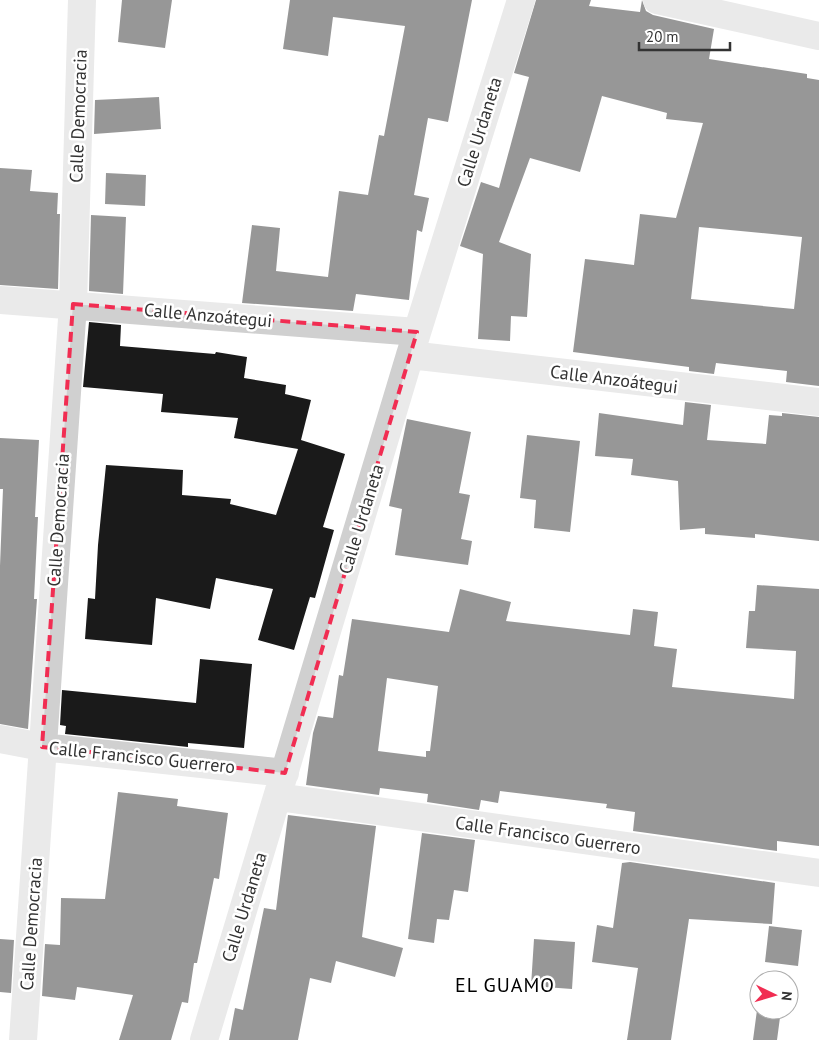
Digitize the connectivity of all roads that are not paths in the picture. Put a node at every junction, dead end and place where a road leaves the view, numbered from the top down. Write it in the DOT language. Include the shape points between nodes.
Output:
graph roads {
  1 [pos="82,0"];
  2 [pos="521,0"];
  3 [pos="657,0"];
  4 [pos="819,36"];
  5 [pos="0,300"];
  6 [pos="73,304"];
  7 [pos="413,344"];
  8 [pos="819,402"];
  9 [pos="0,739"];
  10 [pos="42,747"];
  11 [pos="281,785"];
  12 [pos="819,873"];
  13 [pos="23,1040"];
  14 [pos="204,1040"];
  1 -- 6 [label="street, Calle Democracia"];
  2 -- 7 [label="street, Calle Urdaneta"];
  3 -- 4 [label="street"];
  5 -- 6 [label="street, Calle Anzoátegui"];
  6 -- 7 [label="street, Calle Anzoátegui"];
  6 -- 10 [label="street, Calle Democracia"];
  7 -- 8 [label="street, Calle Anzoátegui"];
  7 -- 11 [label="street, Calle Urdaneta"];
  9 -- 10 [label="street, Calle Francisco Guerrero"];
  10 -- 11 [label="street, Calle Francisco Guerrero"];
  10 -- 13 [label="street, Calle Democracia"];
  11 -- 12 [label="street, Calle Francisco Guerrero"];
  11 -- 14 [label="street, Calle Urdaneta"];
}
